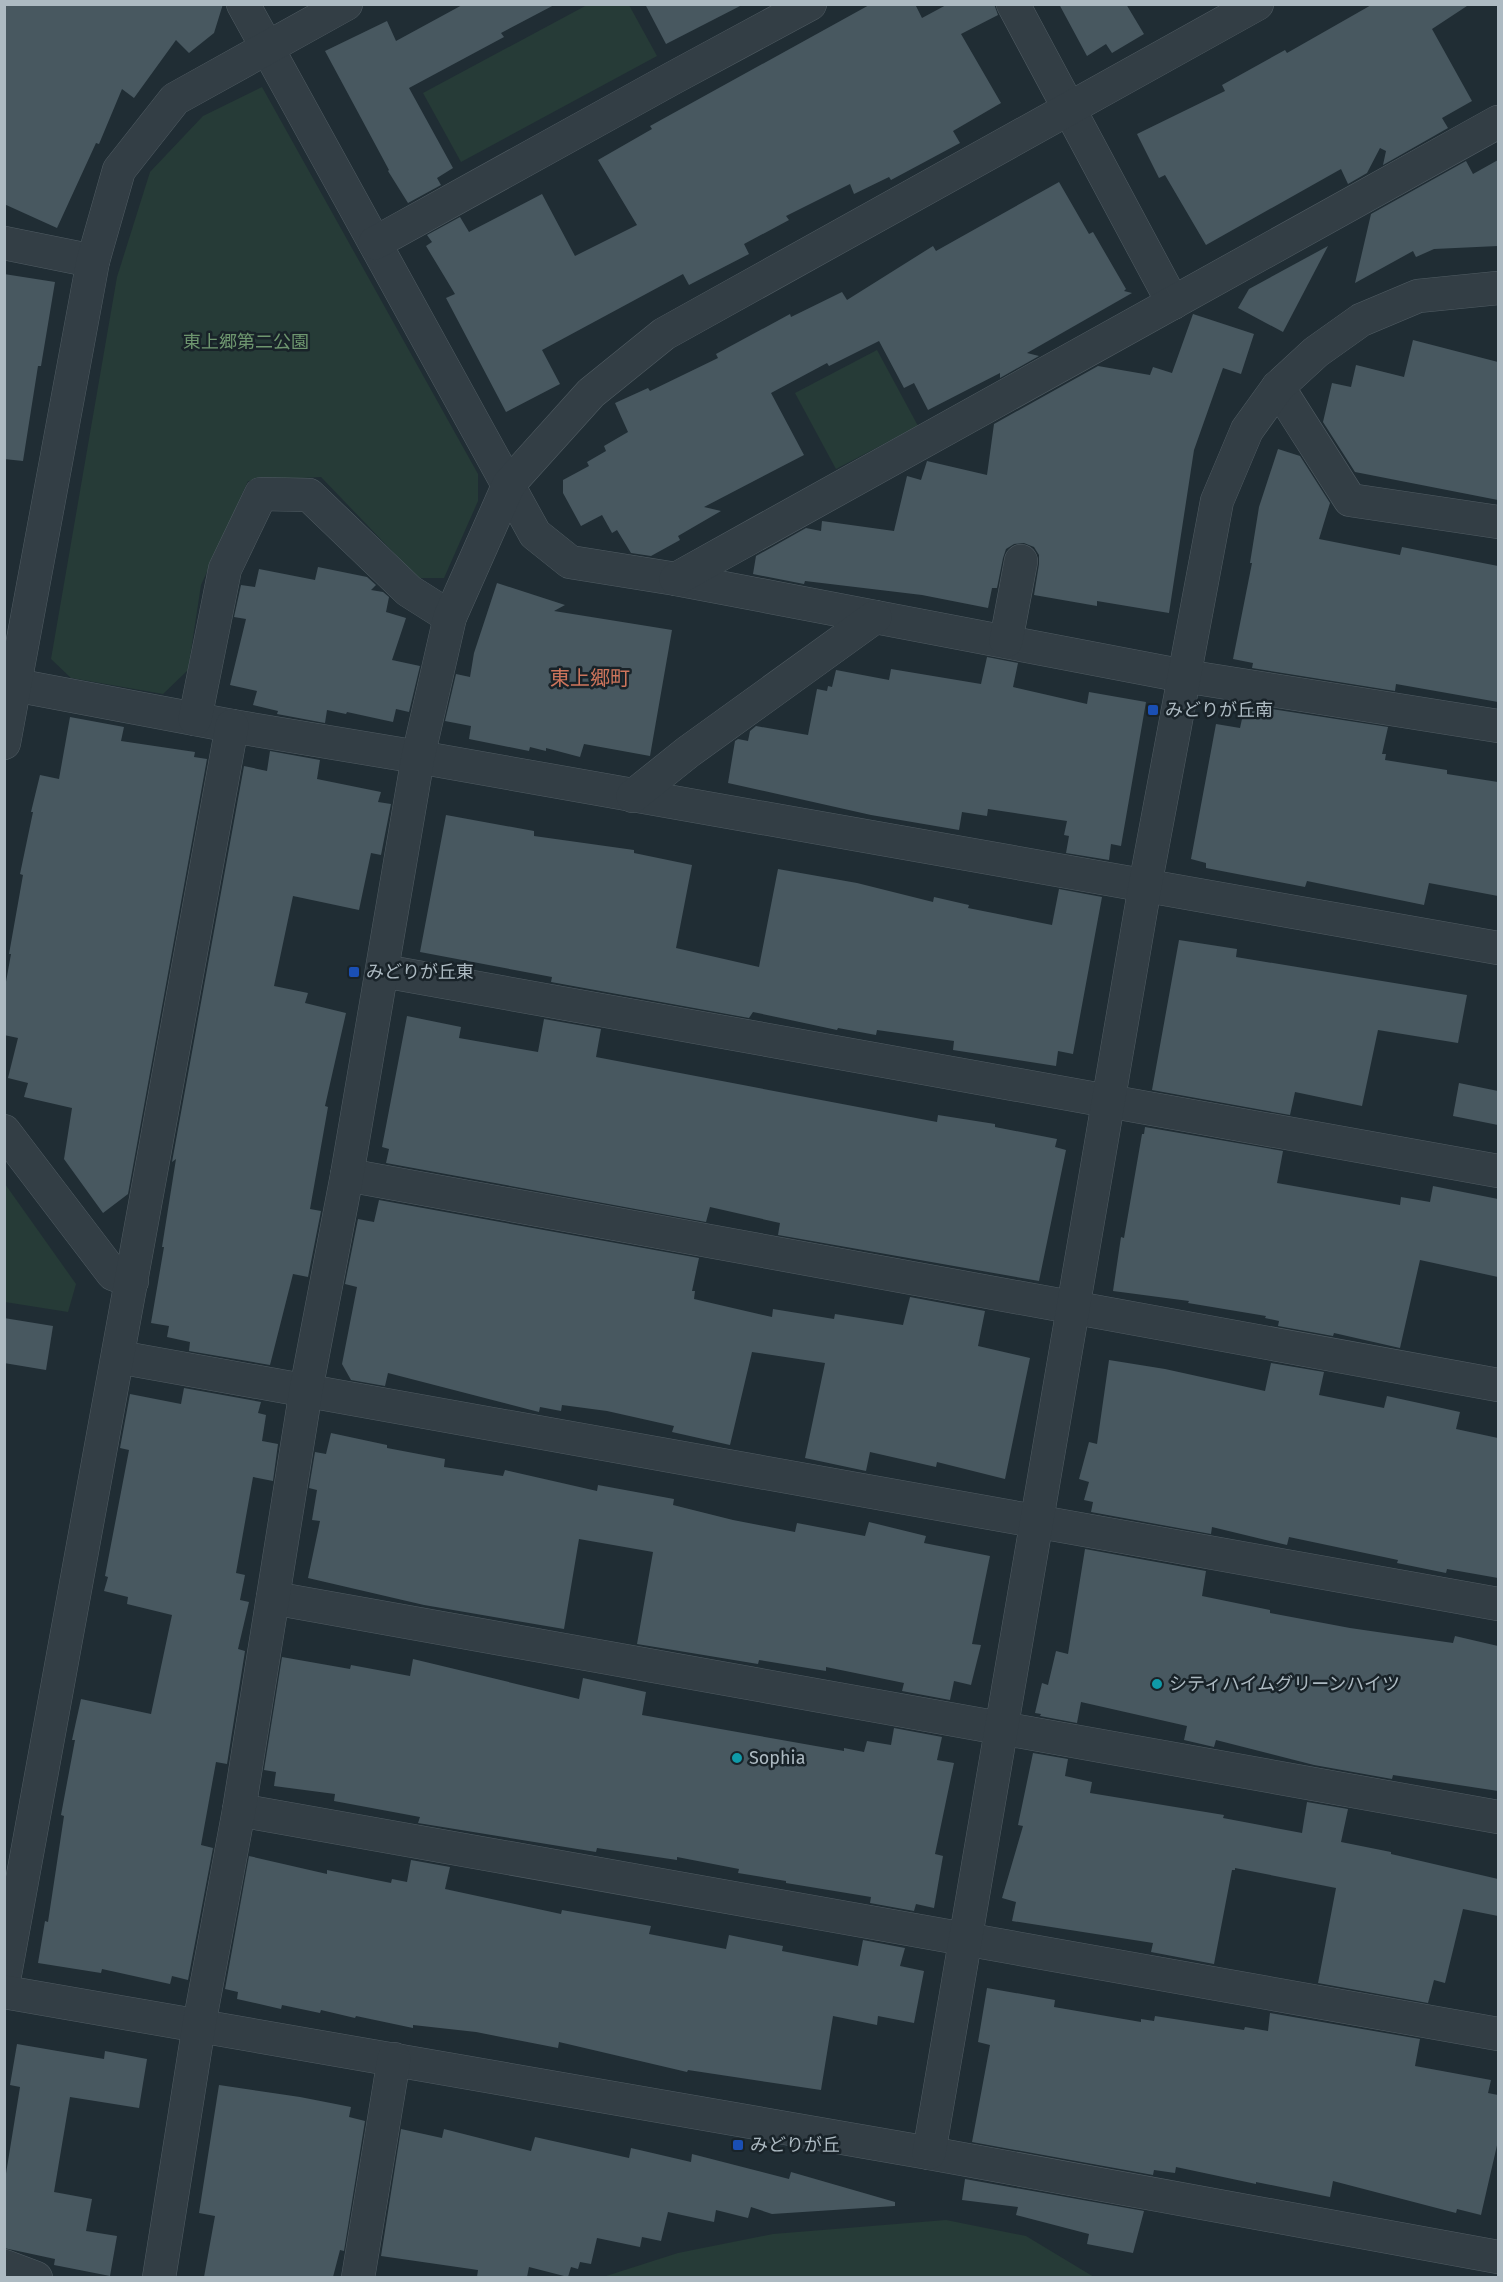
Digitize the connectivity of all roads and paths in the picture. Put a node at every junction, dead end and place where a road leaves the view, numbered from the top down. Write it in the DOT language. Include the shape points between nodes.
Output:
graph roads {
  1 [pos="243,4"];
  2 [pos="346,4"];
  3 [pos="810,4"];
  4 [pos="1013,4"];
  5 [pos="1257,4"];
  6 [pos="268,48"];
  7 [pos="1068,108"];
  8 [pos="1498,122"];
  9 [pos="4,243"];
  10 [pos="375,243"];
  11 [pos="93,261"];
  12 [pos="1498,288"];
  13 [pos="1173,303"];
  14 [pos="1278,387"];
  15 [pos="509,484"];
  16 [pos="1498,522"];
  17 [pos="1021,561"];
  18 [pos="676,579"];
  19 [pos="450,617"];
  20 [pos="875,617"];
  21 [pos="1006,641"];
  22 [pos="1184,676"];
  23 [pos="9,684"];
  24 [pos="195,719"];
  25 [pos="232,726"];
  26 [pos="1498,726"];
  27 [pos="4,743"];
  28 [pos="418,757"];
  29 [pos="633,795"];
  30 [pos="1145,886"];
  31 [pos="1498,948"];
  32 [pos="382,970"];
  33 [pos="1108,1102"];
  34 [pos="4,1131"];
  35 [pos="1498,1171"];
  36 [pos="347,1175"];
  37 [pos="132,1281"];
  38 [pos="1073,1307"];
  39 [pos="118,1357"];
  40 [pos="1498,1384"];
  41 [pos="306,1390"];
  42 [pos="1037,1521"];
  43 [pos="273,1598"];
  44 [pos="1498,1604"];
  45 [pos="1002,1728"];
  46 [pos="239,1810"];
  47 [pos="1498,1817"];
  48 [pos="966,1940"];
  49 [pos="4,1980"];
  50 [pos="4,1992"];
  51 [pos="199,2025"];
  52 [pos="1498,2034"];
  53 [pos="394,2059"];
  54 [pos="929,2153"];
  55 [pos="1498,2257"];
  56 [pos="4,2266"];
  57 [pos="36,2277"];
  58 [pos="159,2277"];
  59 [pos="358,2277"];
  1 -- 6 [label="street"];
  2 -- 6 [label="street"];
  3 -- 10 [label="street"];
  4 -- 7 [label="street"];
  5 -- 7 [label="street"];
  6 -- 10 [label="street"];
  6 -- 11 [label="street" via="175,99 119,170"];
  7 -- 13 [label="street"];
  7 -- 15 [label="street" via="664,334 591,393"];
  8 -- 13 [label="street"];
  9 -- 11 [label="street"];
  10 -- 15 [label="street"];
  11 -- 23 [label="street"];
  12 -- 14 [label="street" via="1418,296 1361,320 1316,352"];
  13 -- 18 [label="street"];
  14 -- 16 [label="street" via="1350,500"];
  14 -- 22 [label="street" via="1246,430 1216,501"];
  15 -- 18 [label="street" via="535,534 570,562"];
  15 -- 19 [label="street"];
  17 -- 21 [label="street"];
  18 -- 20 [label="street"];
  19 -- 24 [label="street" via="409,591 309,495 261,494 225,569"];
  19 -- 28 [label="street"];
  20 -- 21 [label="street"];
  20 -- 29 [label="street"];
  21 -- 22 [label="street"];
  22 -- 26 [label="street"];
  22 -- 30 [label="street"];
  23 -- 24 [label="street"];
  23 -- 27 [label="street"];
  24 -- 25 [label="street"];
  25 -- 28 [label="street"];
  25 -- 37 [label="street"];
  28 -- 29 [label="street"];
  28 -- 32 [label="street"];
  29 -- 30 [label="street"];
  30 -- 31 [label="street"];
  30 -- 33 [label="street"];
  32 -- 33 [label="street"];
  32 -- 36 [label="street"];
  33 -- 35 [label="street"];
  33 -- 38 [label="street"];
  34 -- 37 [label="street" via="113,1274"];
  36 -- 38 [label="street"];
  36 -- 41 [label="street"];
  37 -- 39 [label="street"];
  38 -- 40 [label="street"];
  38 -- 42 [label="street"];
  39 -- 41 [label="street"];
  39 -- 49 [label="street"];
  41 -- 42 [label="street"];
  41 -- 43 [label="street"];
  42 -- 44 [label="street"];
  42 -- 45 [label="street"];
  43 -- 45 [label="street"];
  43 -- 46 [label="street"];
  45 -- 47 [label="street"];
  45 -- 48 [label="street"];
  46 -- 48 [label="street"];
  46 -- 51 [label="street"];
  48 -- 52 [label="street"];
  48 -- 54 [label="street"];
  50 -- 51 [label="street"];
  51 -- 53 [label="street"];
  51 -- 58 [label="street"];
  53 -- 54 [label="street"];
  53 -- 59 [label="street"];
  54 -- 55 [label="street"];
  56 -- 57 [label="street"];
}
